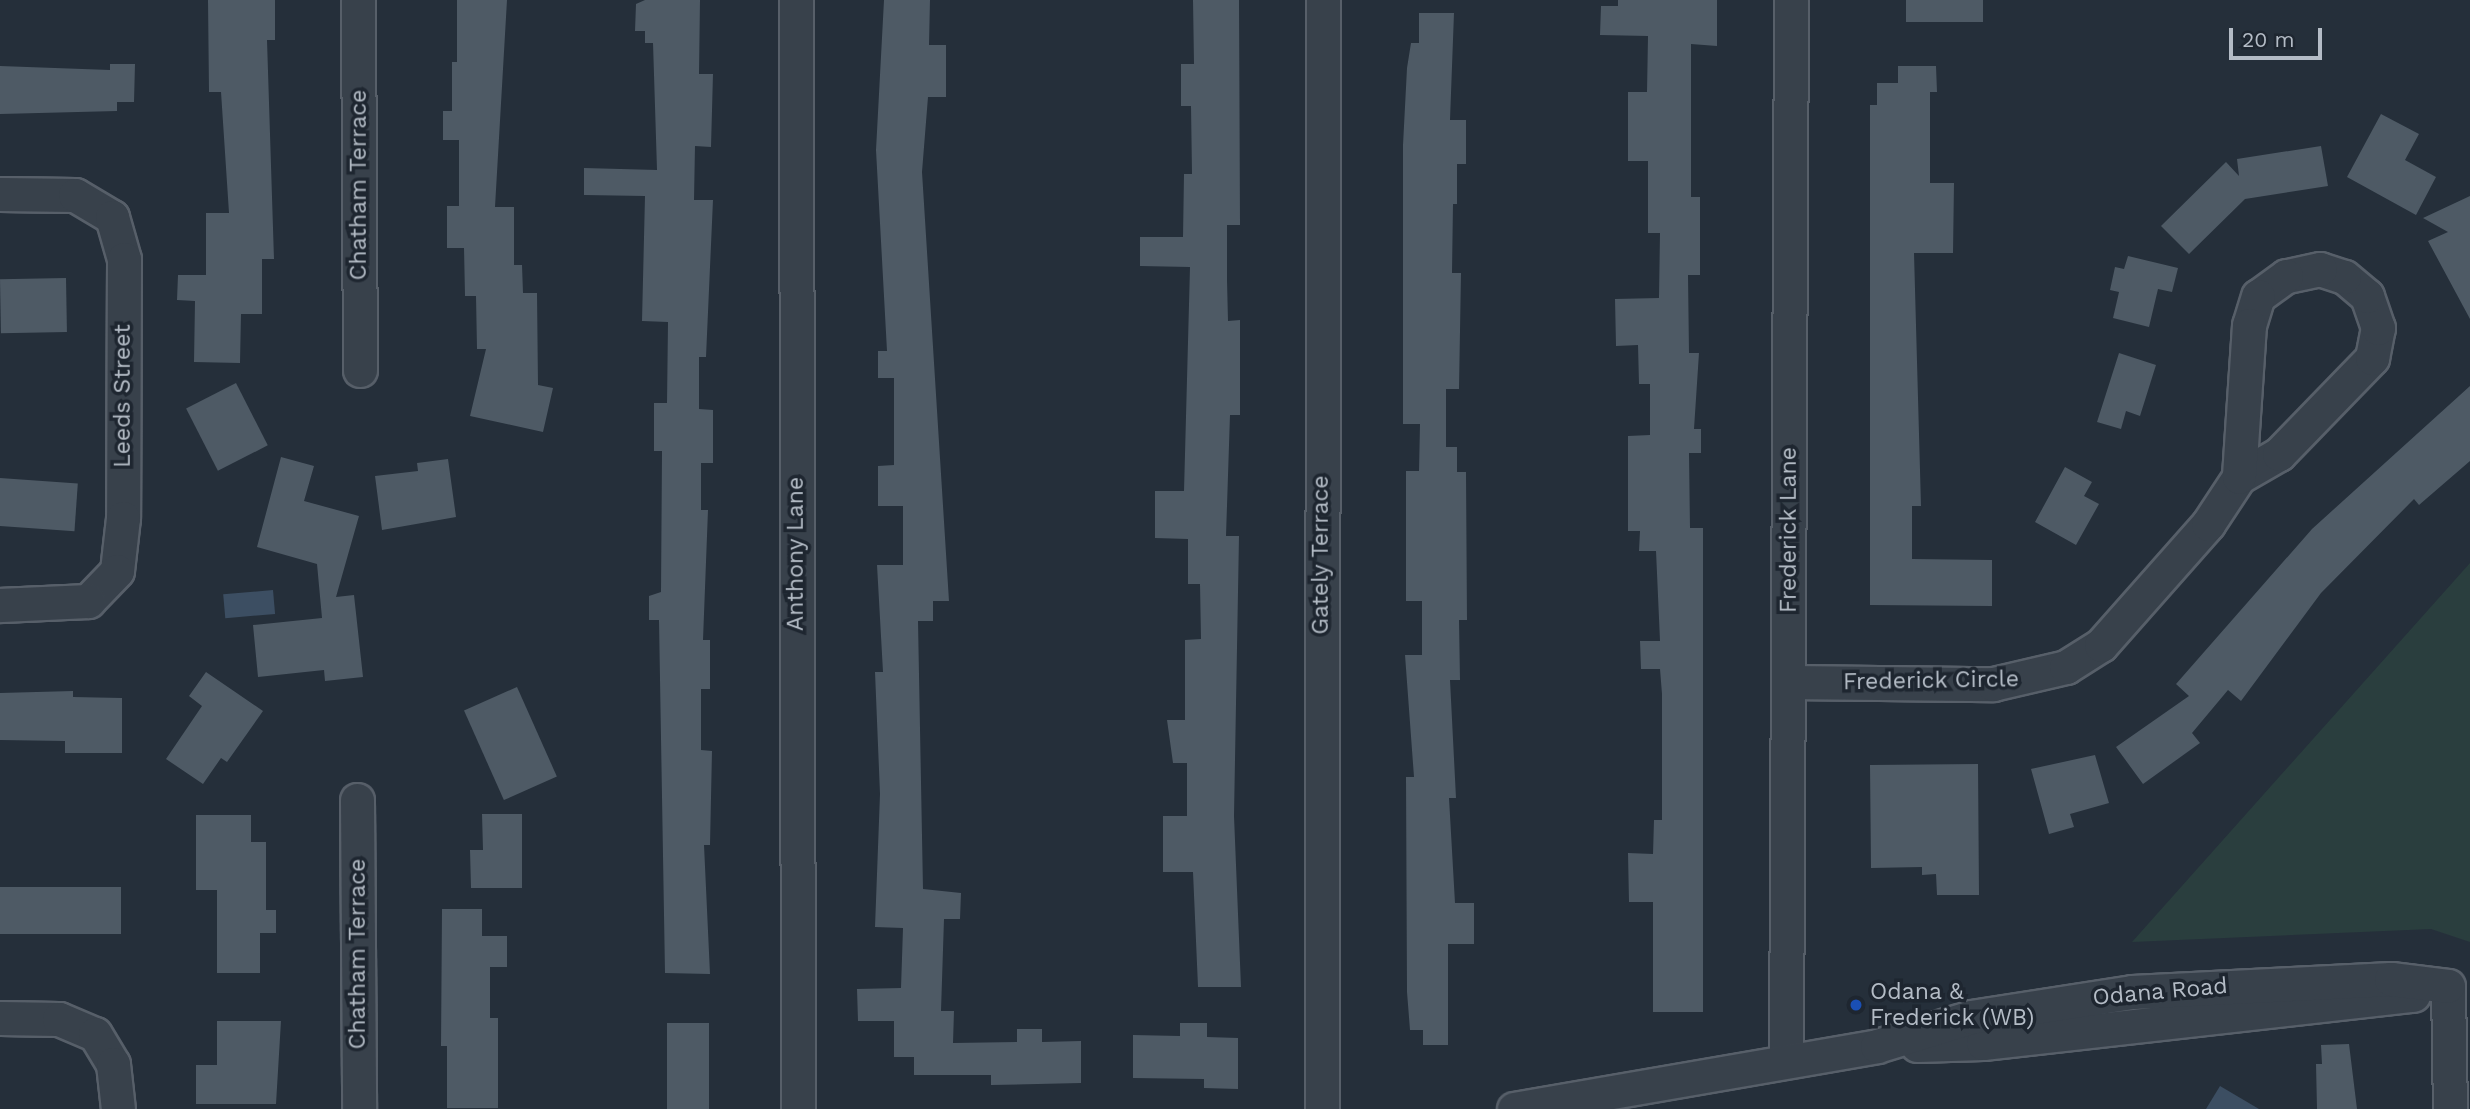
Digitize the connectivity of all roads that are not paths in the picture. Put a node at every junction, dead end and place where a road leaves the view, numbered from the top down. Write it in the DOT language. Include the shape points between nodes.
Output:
graph roads {
  1 [pos="358,0"];
  2 [pos="796,0"];
  3 [pos="1323,0"];
  4 [pos="1791,0"];
  5 [pos="0,194"];
  6 [pos="360,370"];
  7 [pos="2239,477"];
  8 [pos="0,605"];
  9 [pos="1788,682"];
  10 [pos="357,800"];
  11 [pos="2459,985"];
  12 [pos="0,1018"];
  13 [pos="1786,1061"];
  14 [pos="118,1109"];
  15 [pos="359,1109"];
  16 [pos="798,1109"];
  17 [pos="1322,1109"];
  18 [pos="1514,1109"];
  19 [pos="2450,1109"];
  1 -- 6 [label="street, Chatham Terrace"];
  2 -- 16 [label="street, Anthony Lane"];
  3 -- 17 [label="street, Gately Terrace"];
  4 -- 9 [label="street, Frederick Lane"];
  5 -- 8 [label="street, Leeds Street" via="75,195 112,217 124,259 123,518 117,570 88,601"];
  7 -- 7 [label="street, Frederick Circle" via="2279,454 2372,358 2378,328 2367,296 2344,277 2320,269 2287,276 2258,296 2249,325"];
  7 -- 9 [label="street, Frederick Circle" via="2132,613 2101,645 2066,667 1993,684"];
  9 -- 13 [label="street, Frederick Lane"];
  10 -- 15 [label="street, Chatham Terrace"];
  11 -- 13 [label="street, Odana Road" via="2392,1000 1983,1043 1877,1046"];
  11 -- 19 [label="street"];
  12 -- 14 [label="street" via="59,1019 95,1034 113,1064"];
  13 -- 18 [label="street, Odana Road"];
}
